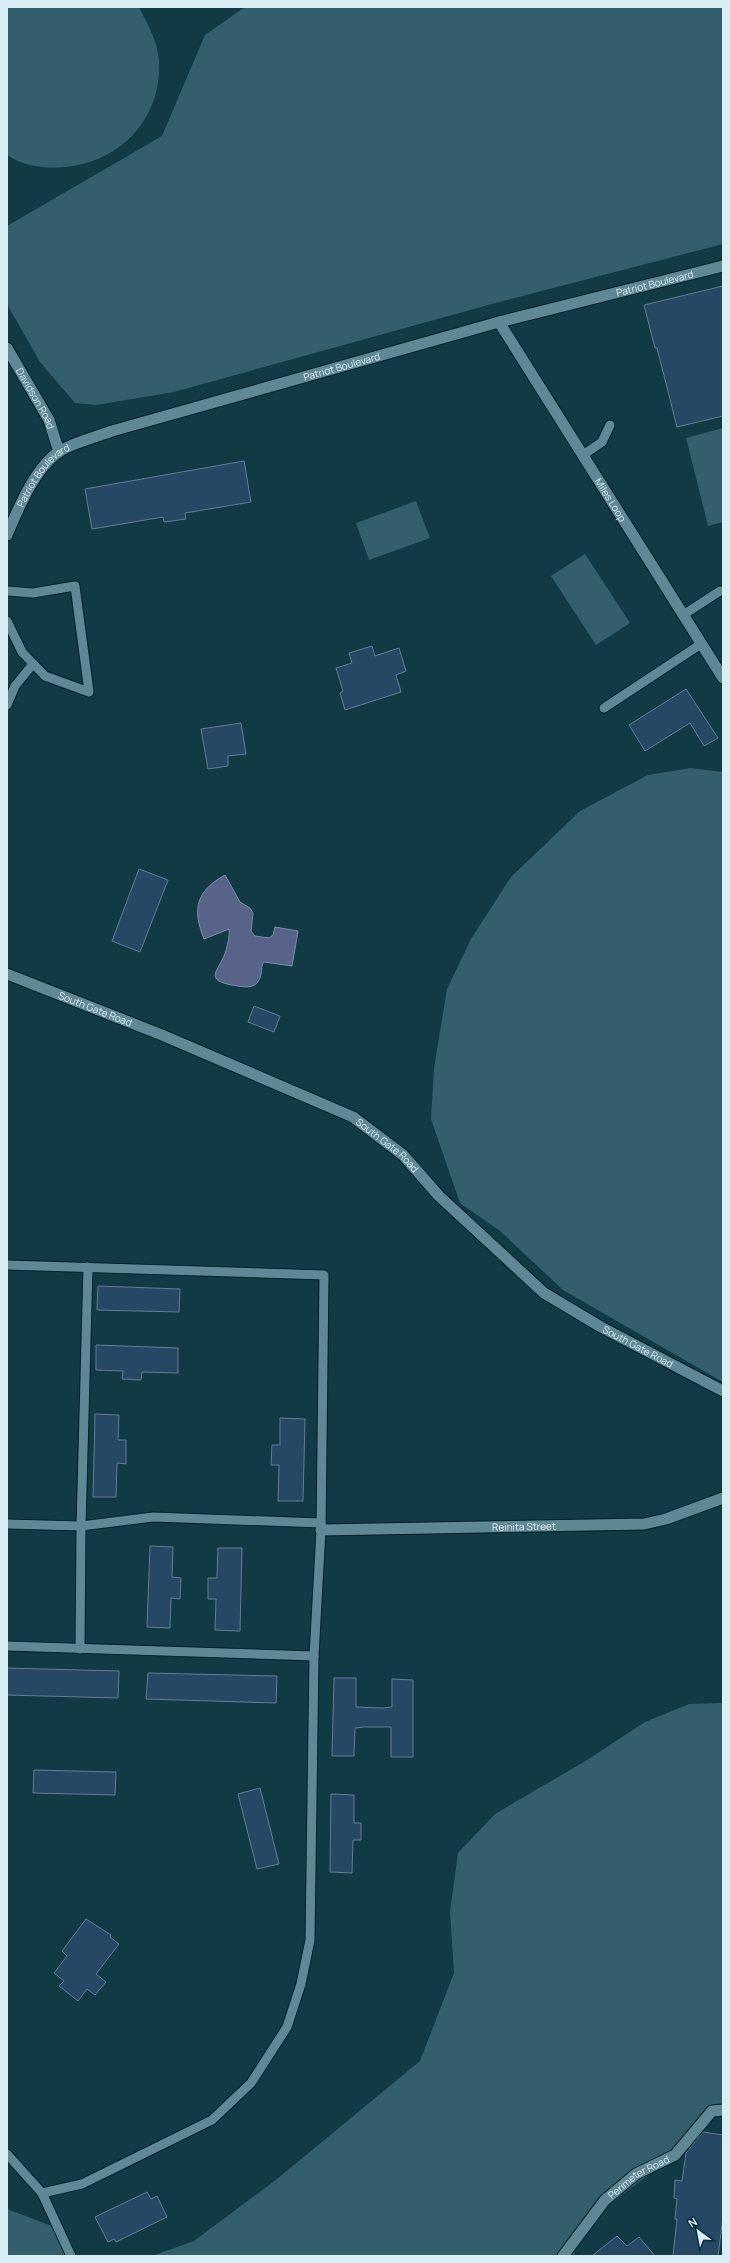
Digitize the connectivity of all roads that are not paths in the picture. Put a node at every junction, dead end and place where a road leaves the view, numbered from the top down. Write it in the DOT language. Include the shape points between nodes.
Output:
graph roads {
  1 [pos="723,266"];
  2 [pos="499,322"];
  3 [pos="7,348"];
  4 [pos="610,425"];
  5 [pos="59,452"];
  6 [pos="583,455"];
  7 [pos="7,535"];
  8 [pos="7,591"];
  9 [pos="720,591"];
  10 [pos="683,615"];
  11 [pos="7,621"];
  12 [pos="701,644"];
  13 [pos="33,664"];
  14 [pos="723,678"];
  15 [pos="7,705"];
  16 [pos="604,708"];
  17 [pos="7,974"];
  18 [pos="7,1265"];
  19 [pos="88,1267"];
  20 [pos="723,1391"];
  21 [pos="723,1498"];
  22 [pos="7,1524"];
  23 [pos="81,1526"];
  24 [pos="321,1526"];
  25 [pos="7,1646"];
  26 [pos="80,1649"];
  27 [pos="314,1656"];
  28 [pos="723,2110"];
  29 [pos="7,2154"];
  30 [pos="42,2193"];
  31 [pos="71,2256"];
  32 [pos="563,2256"];
  1 -- 2 [label="street, Patriot Boulevard"];
  2 -- 5 [label="street, Patriot Boulevard" via="112,432"];
  2 -- 6 [label="street, Miles Loop"];
  3 -- 5 [label="street, Davidson Road" via="49,420"];
  4 -- 6 [label="lane" via="602,442"];
  5 -- 7 [label="street, Patriot Boulevard" via="38,474 22,500"];
  6 -- 10 [label="street, Miles Loop"];
  8 -- 13 [label="lane" via="33,593 75,586 89,692 45,676"];
  9 -- 10 [label="lane"];
  10 -- 12 [label="street, Miles Loop"];
  11 -- 13 [label="lane" via="22,652"];
  12 -- 14 [label="street, Miles Loop"];
  12 -- 16 [label="lane"];
  13 -- 15 [label="lane" via="15,686"];
  17 -- 20 [label="street, South Gate Road" via="162,1035 354,1117 402,1155 439,1196 544,1293 601,1327"];
  18 -- 19 [label="lane"];
  19 -- 23 [label="lane"];
  19 -- 24 [label="lane" via="324,1275"];
  21 -- 24 [label="street, Reinita Street" via="666,1519 644,1524"];
  22 -- 23 [label="lane"];
  23 -- 24 [label="lane" via="153,1517"];
  23 -- 26 [label="lane"];
  24 -- 27 [label="lane"];
  25 -- 26 [label="lane"];
  26 -- 27 [label="lane"];
  27 -- 30 [label="lane" via="310,1940 301,1984 287,2027 252,2083 212,2120 82,2184"];
  28 -- 32 [label="street, Perimeter Road" via="712,2111 674,2155 636,2174 605,2200"];
  29 -- 30 [label="lane"];
  30 -- 31 [label="lane"];
}
